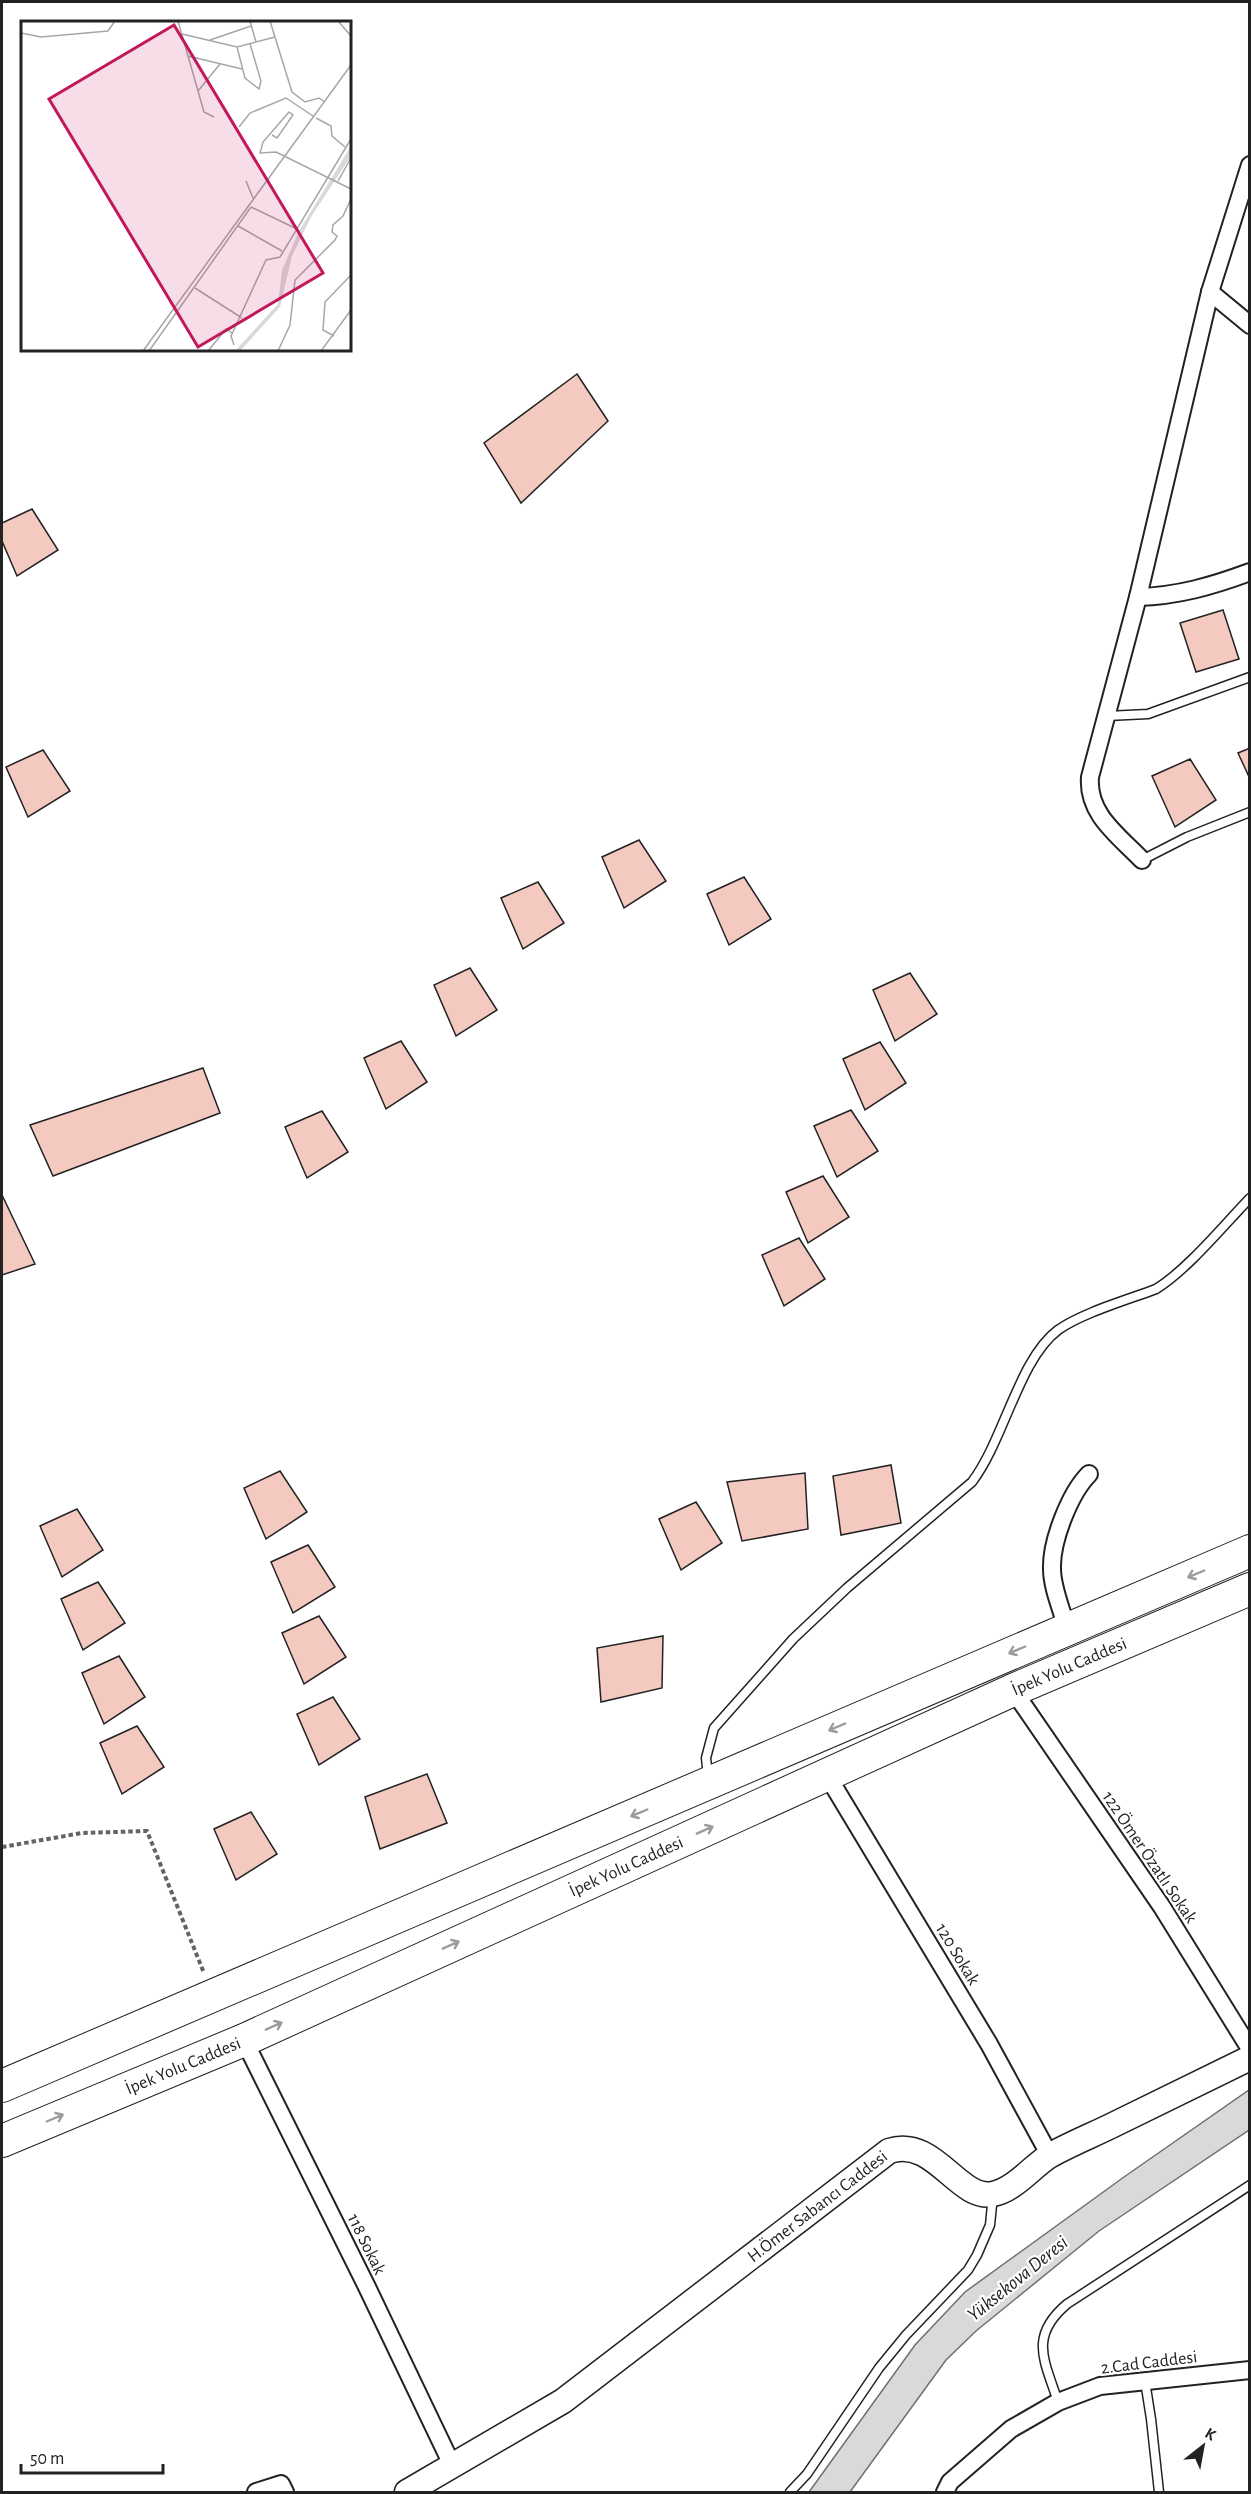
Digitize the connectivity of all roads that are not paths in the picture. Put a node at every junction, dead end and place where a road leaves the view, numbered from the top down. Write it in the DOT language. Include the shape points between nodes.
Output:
graph roads {
  1 [pos="1250,165"];
  2 [pos="1210,292"];
  3 [pos="1250,325"];
  4 [pos="1250,572"];
  5 [pos="1138,597"];
  6 [pos="1250,677"];
  7 [pos="1107,716"];
  8 [pos="1250,812"];
  9 [pos="1143,860"];
  10 [pos="1250,1198"];
  11 [pos="1089,1474"];
  12 [pos="1250,1551"];
  13 [pos="1250,1589"];
  14 [pos="1067,1629"];
  15 [pos="1013,1690"];
  16 [pos="828,1775"];
  17 [pos="709,1782"];
  18 [pos="244,2040"];
  19 [pos="1250,2049"];
  20 [pos="1250,2058"];
  21 [pos="2,2086"];
  22 [pos="2,2141"];
  23 [pos="1050,2156"];
  24 [pos="1250,2185"];
  25 [pos="993,2195"];
  26 [pos="1250,2370"];
  27 [pos="1145,2381"];
  28 [pos="1058,2402"];
  29 [pos="453,2467"];
  30 [pos="256,2493"];
  31 [pos="285,2493"];
  32 [pos="407,2493"];
  33 [pos="790,2493"];
  34 [pos="945,2493"];
  35 [pos="1159,2493"];
  1 -- 2 [label="street"];
  2 -- 3 [label="street"];
  2 -- 5 [label="street"];
  4 -- 5 [label="street" via="1189,592"];
  5 -- 7 [label="street"];
  6 -- 7 [label="lane" via="1148,714"];
  7 -- 9 [label="street" via="1090,777 1091,800 1099,815"];
  8 -- 9 [label="lane"];
  10 -- 17 [label="lane" via="1166,1283 1070,1323 1046,1341 1034,1357 987,1460 972,1482 799,1632 714,1728 706,1758"];
  11 -- 14 [label="street" via="1081,1482 1063,1520 1053,1551 1052,1571"];
  12 -- 14 [label="highway, İpek Yolu Caddesi, one-way"];
  13 -- 15 [label="highway, İpek Yolu Caddesi"];
  14 -- 17 [label="highway, İpek Yolu Caddesi, one-way"];
  15 -- 16 [label="highway, İpek Yolu Caddesi"];
  15 -- 19 [label="street, 122 Ömer Özatlı Sokak" via="1162,1907"];
  18 -- 16 [label="highway, İpek Yolu Caddesi, one-way"];
  16 -- 23 [label="street, 120 Sokak" via="989,2044"];
  17 -- 21 [label="highway, İpek Yolu Caddesi, one-way"];
  22 -- 18 [label="highway, İpek Yolu Caddesi, one-way"];
  18 -- 29 [label="street, 118 Sokak"];
  20 -- 23 [label="street"];
  23 -- 25 [label="street"];
  24 -- 28 [label="lane" via="1067,2304 1053,2317 1041,2348"];
  25 -- 29 [label="street, H.Ömer Sabancı Caddesi" via="970,2188 923,2153 911,2148 889,2151 563,2401"];
  25 -- 33 [label="lane" via="990,2225 968,2270 879,2368"];
  26 -- 27 [label="street, 2.Cad Caddesi"];
  27 -- 28 [label="street, 2.Cad Caddesi" via="1100,2386"];
  27 -- 35 [label="lane"];
  28 -- 34 [label="street, 2.Cad Caddesi" via="1011,2429 950,2482"];
  29 -- 32 [label="street, H.Ömer Sabancı Caddesi"];
  30 -- 31 [label="street" via="281,2484"];
}
